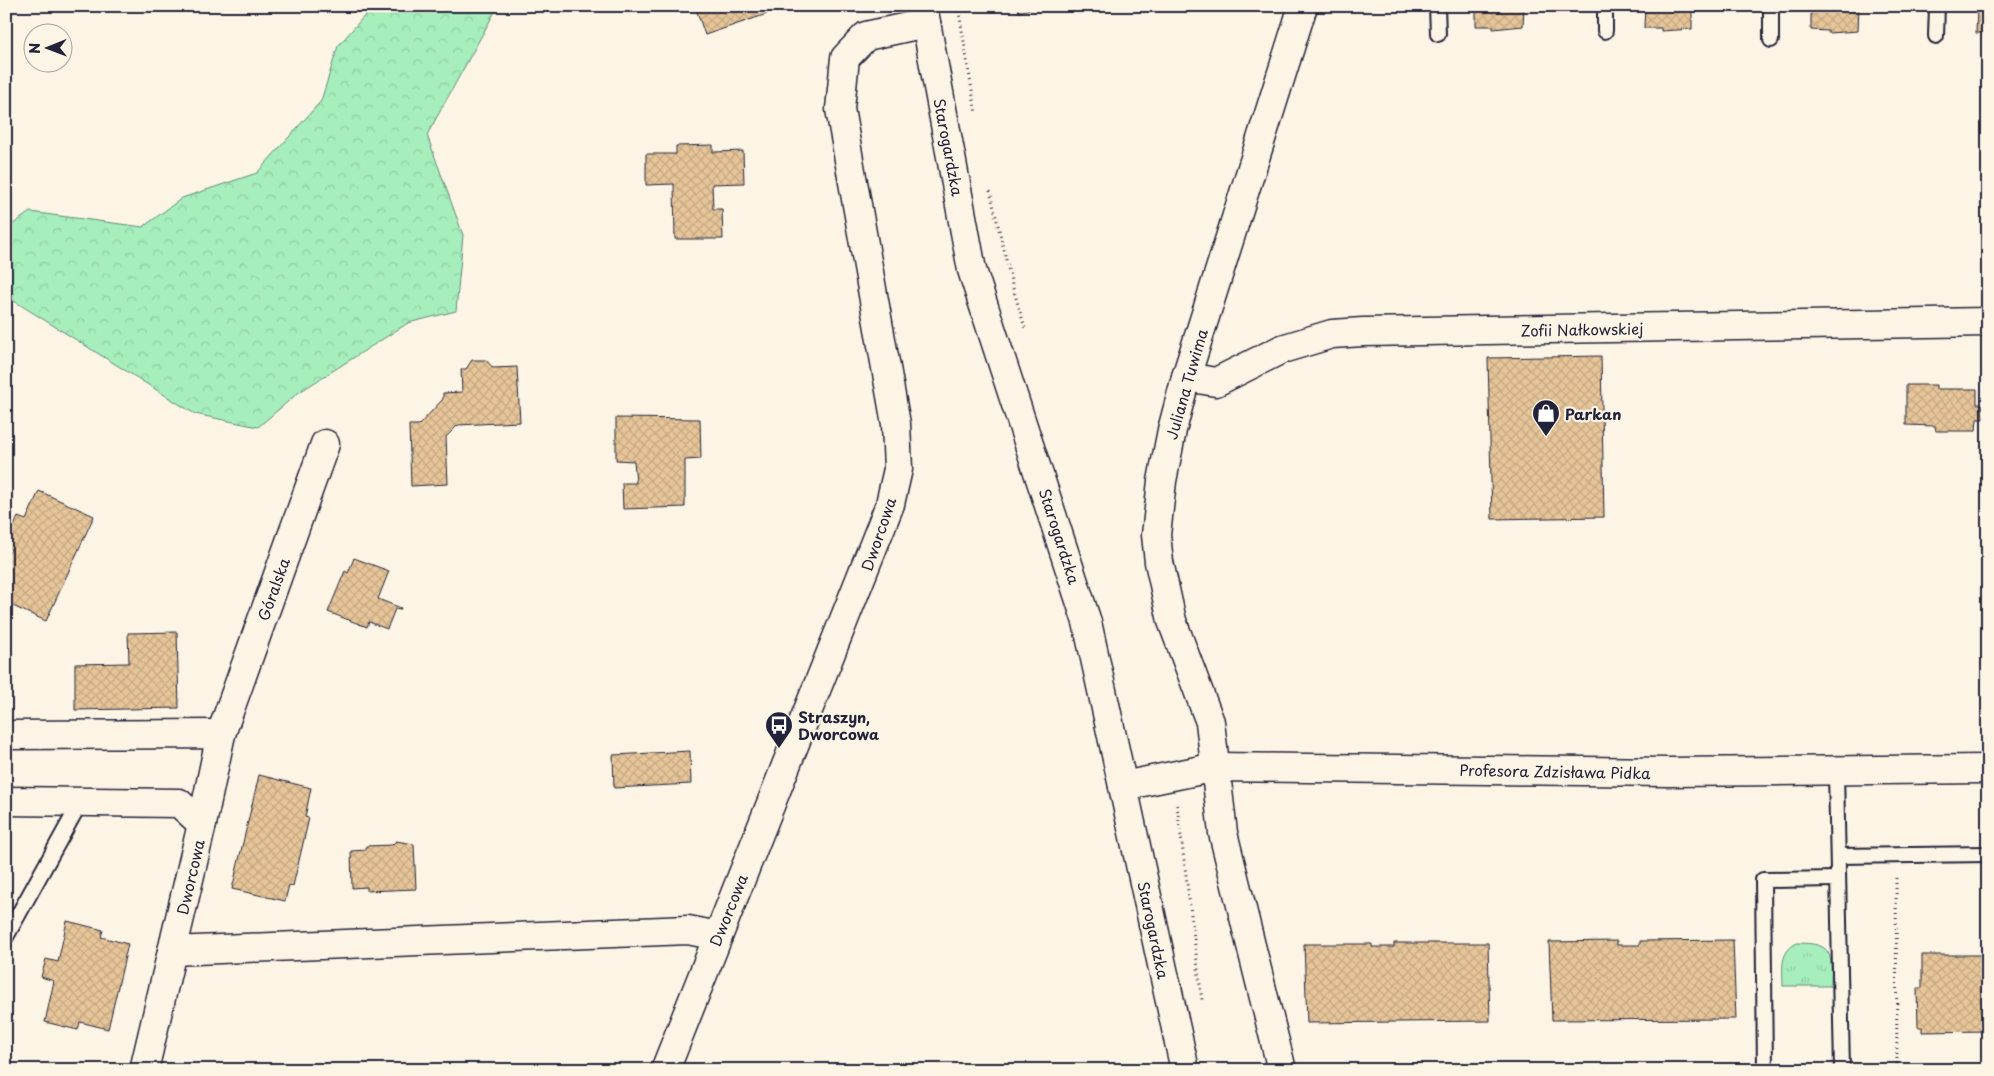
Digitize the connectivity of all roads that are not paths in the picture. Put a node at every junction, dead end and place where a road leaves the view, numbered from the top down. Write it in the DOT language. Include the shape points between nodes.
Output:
graph roads {
  1 [pos="1303,6"];
  2 [pos="1437,6"];
  3 [pos="1605,6"];
  4 [pos="1771,6"];
  5 [pos="1936,6"];
  6 [pos="924,14"];
  7 [pos="1605,31"];
  8 [pos="1438,34"];
  9 [pos="1936,36"];
  10 [pos="1771,40"];
  11 [pos="1988,322"];
  12 [pos="1186,376"];
  13 [pos="325,444"];
  14 [pos="221,734"];
  15 [pos="6,735"];
  16 [pos="1216,767"];
  17 [pos="1988,769"];
  18 [pos="1836,771"];
  19 [pos="1123,786"];
  20 [pos="6,801"];
  21 [pos="80,803"];
  22 [pos="202,824"];
  23 [pos="1988,854"];
  24 [pos="1838,856"];
  25 [pos="1838,880"];
  26 [pos="6,936"];
  27 [pos="718,936"];
  28 [pos="172,951"];
  29 [pos="144,1070"];
  30 [pos="665,1070"];
  31 [pos="1185,1070"];
  32 [pos="1282,1070"];
  33 [pos="1765,1070"];
  34 [pos="1842,1070"];
  1 -- 12 [label="street, Juliana Tuwima"];
  2 -- 8 [label="lane"];
  3 -- 7 [label="lane"];
  4 -- 10 [label="lane"];
  5 -- 9 [label="lane"];
  6 -- 19 [label="street, Starogardzka" via="972,270 1087,622"];
  6 -- 27 [label="street, Dworcowa" via="866,36 846,58 840,109 896,424 898,469 873,553"];
  11 -- 12 [label="street, Zofii Nałkowskiej" via="1332,334 1282,349 1216,382"];
  12 -- 16 [label="street, Juliana Tuwima" via="1162,482 1156,535 1166,598 1210,722"];
  13 -- 14 [label="street, Góralska"];
  14 -- 15 [label="street"];
  14 -- 22 [label="street, Góralska"];
  16 -- 18 [label="street, Profesora Zdzisława Pidka"];
  16 -- 19 [label="street, Profesora Zdzisława Pidka"];
  16 -- 32 [label="street, Juliana Tuwima" via="1223,833"];
  17 -- 18 [label="street, Profesora Zdzisława Pidka"];
  18 -- 24 [label="lane"];
  19 -- 31 [label="street, Starogardzka"];
  20 -- 21 [label="street, Dworcowa"];
  21 -- 22 [label="street, Dworcowa" via="180,803"];
  21 -- 26 [label="lane"];
  22 -- 28 [label="street, Dworcowa"];
  23 -- 24 [label="lane"];
  24 -- 25 [label="lane"];
  25 -- 33 [label="lane" via="1763,880"];
  25 -- 34 [label="lane"];
  27 -- 28 [label="street" via="688,930"];
  27 -- 30 [label="street, Dworcowa"];
  28 -- 29 [label="street, Dworcowa"];
}
